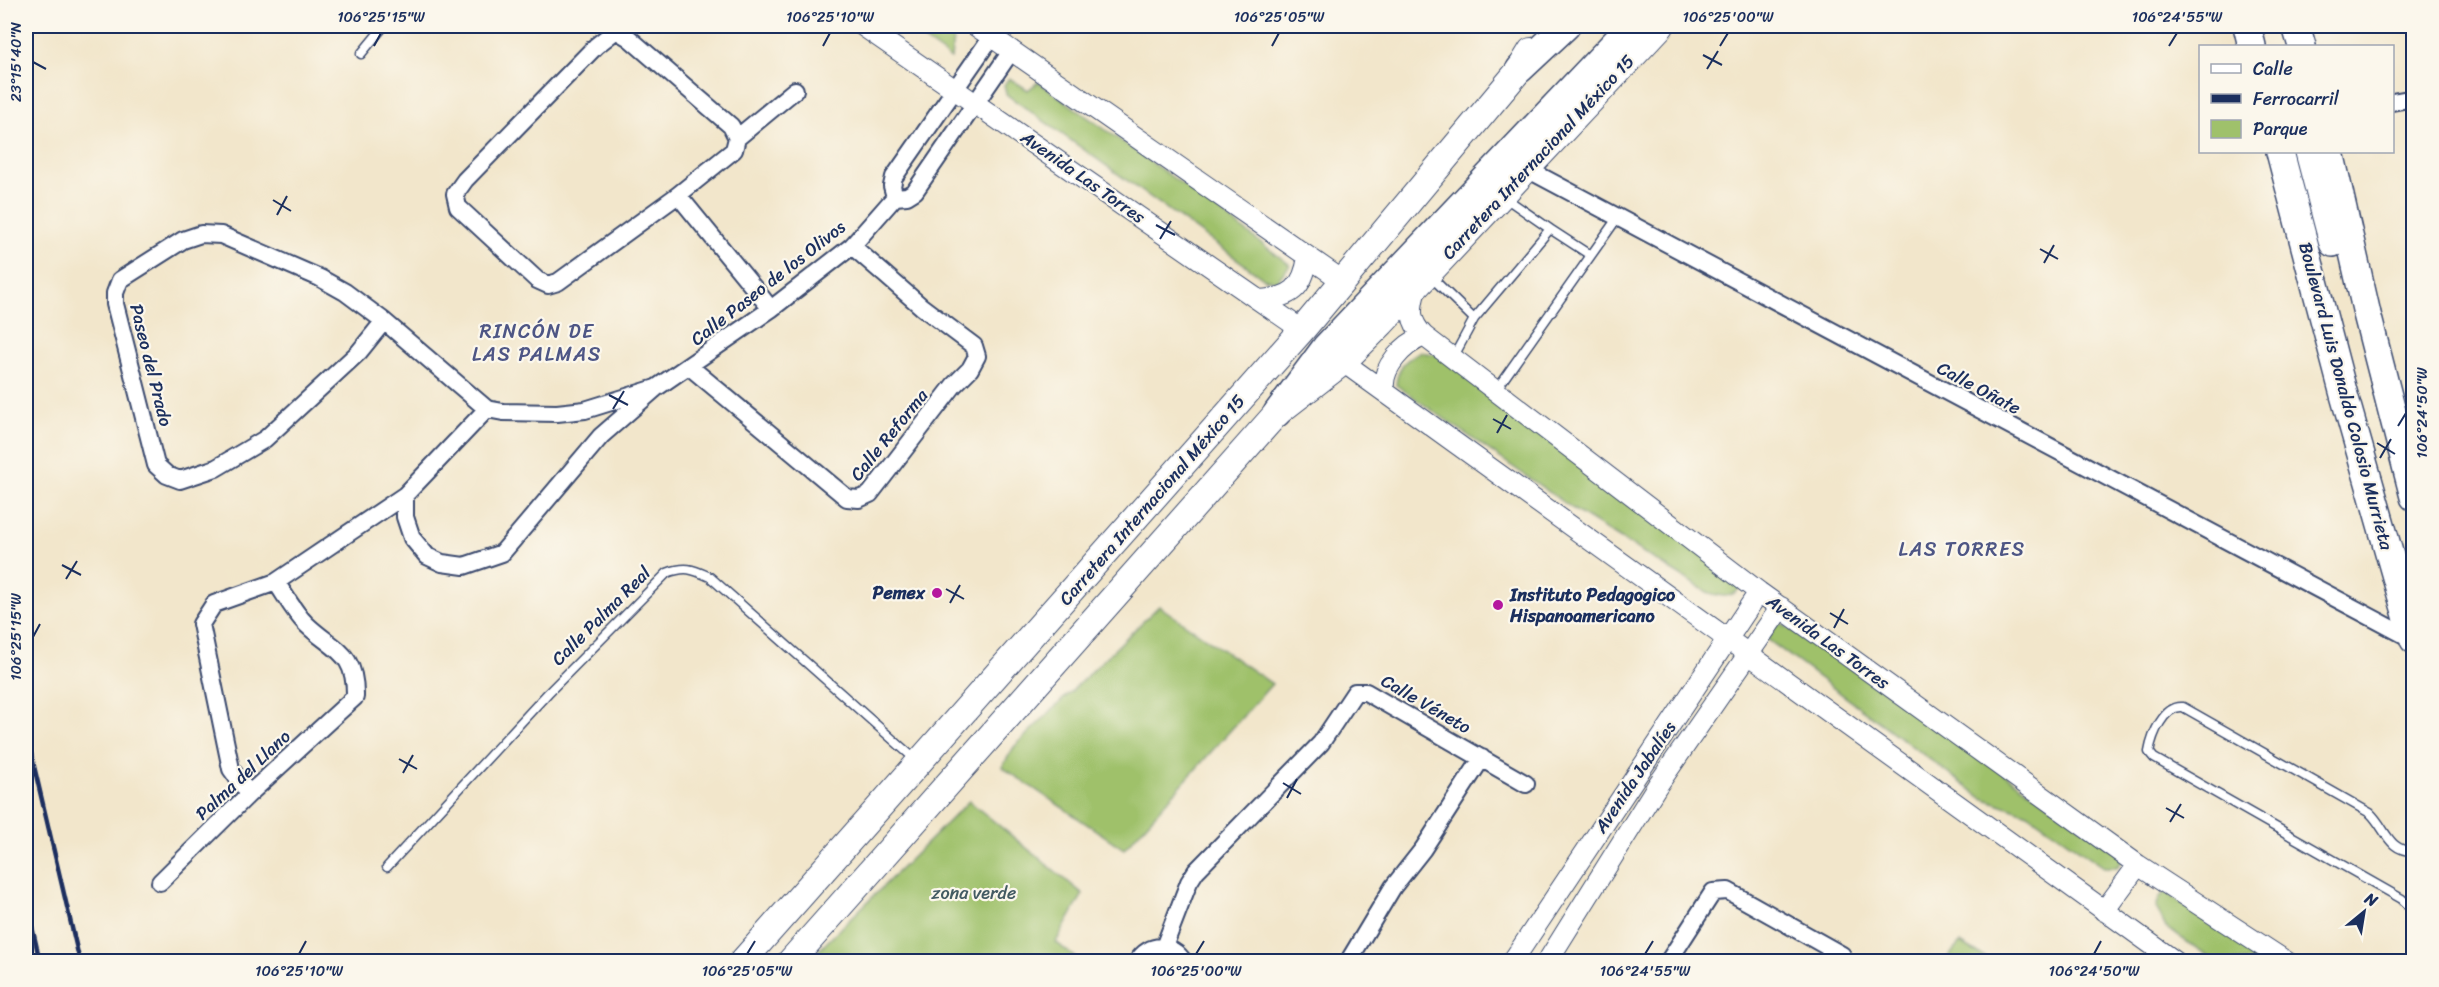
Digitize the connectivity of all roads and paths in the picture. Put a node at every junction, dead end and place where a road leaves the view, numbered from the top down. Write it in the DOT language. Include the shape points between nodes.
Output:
graph roads {
  1 [pos="384,26"];
  2 [pos="863,26"];
  3 [pos="1548,26"];
  4 [pos="1566,26"];
  5 [pos="1631,26"];
  6 [pos="1661,26"];
  7 [pos="2247,26"];
  8 [pos="2278,26"];
  9 [pos="2296,26"];
  10 [pos="612,28"];
  11 [pos="984,31"];
  12 [pos="2252,45"];
  13 [pos="2283,45"];
  14 [pos="2302,45"];
  15 [pos="1012,50"];
  16 [pos="361,54"];
  17 [pos="1520,69"];
  18 [pos="955,88"];
  19 [pos="795,90"];
  20 [pos="2414,98"];
  21 [pos="975,102"];
  22 [pos="2394,102"];
  23 [pos="737,138"];
  24 [pos="2280,153"];
  25 [pos="2309,153"];
  26 [pos="2330,153"];
  27 [pos="1527,169"];
  28 [pos="678,195"];
  29 [pos="1502,196"];
  30 [pos="895,197"];
  31 [pos="1618,218"];
  32 [pos="1550,229"];
  33 [pos="852,246"];
  34 [pos="1590,255"];
  35 [pos="1308,257"];
  36 [pos="1342,281"];
  37 [pos="1422,282"];
  38 [pos="1259,300"];
  39 [pos="771,309"];
  40 [pos="2367,314"];
  41 [pos="1474,319"];
  42 [pos="384,321"];
  43 [pos="1302,330"];
  44 [pos="1424,336"];
  45 [pos="1453,358"];
  46 [pos="1343,362"];
  47 [pos="690,367"];
  48 [pos="656,388"];
  49 [pos="1384,390"];
  50 [pos="1496,390"];
  51 [pos="487,408"];
  52 [pos="585,410"];
  53 [pos="1277,413"];
  54 [pos="601,436"];
  55 [pos="405,495"];
  56 [pos="2414,497"];
  57 [pos="276,582"];
  58 [pos="1759,592"];
  59 [pos="1781,607"];
  60 [pos="1729,638"];
  61 [pos="2414,640"];
  62 [pos="1748,653"];
  63 [pos="1482,758"];
  64 [pos="918,762"];
  65 [pos="1526,784"];
  66 [pos="249,794"];
  67 [pos="2414,851"];
  68 [pos="2138,865"];
  69 [pos="387,867"];
  70 [pos="160,882"];
  71 [pos="2104,911"];
  72 [pos="2414,918"];
  73 [pos="1164,947"];
  74 [pos="1519,959"];
  75 [pos="742,962"];
  76 [pos="790,962"];
  77 [pos="1137,962"];
  78 [pos="1184,962"];
  79 [pos="1348,962"];
  80 [pos="1547,962"];
  81 [pos="1668,962"];
  82 [pos="1845,962"];
  83 [pos="2176,962"];
  84 [pos="2287,962"];
  1 -- 16 [label="lane"];
  2 -- 18 [label="street, Avenida Las Torres"];
  3 -- 17 [label="main road, Carretera Internacional México 15"];
  4 -- 17 [label="highway"];
  5 -- 53 [label="highway" via="1326,347"];
  6 -- 27 [label="main road, Carretera Internacional México 15"];
  7 -- 12 [label="highway"];
  8 -- 13 [label="highway"];
  9 -- 14 [label="highway"];
  10 -- 23 [label="street" via="629,38 731,126"];
  10 -- 28 [label="street" via="465,180 455,194 458,207 537,280 548,285 558,282"];
  11 -- 15 [label="street"];
  11 -- 18 [label="street"];
  15 -- 21 [label="street, Calle Paseo de los Olivos"];
  15 -- 35 [label="street"];
  17 -- 36 [label="main road, Carretera Internacional México 15"];
  18 -- 21 [label="street, Avenida Las Torres"];
  18 -- 30 [label="street" via="894,177"];
  19 -- 23 [label="street"];
  20 -- 22 [label="street"];
  21 -- 30 [label="street, Calle Paseo de los Olivos" via="915,191"];
  21 -- 38 [label="street, Avenida Las Torres"];
  23 -- 28 [label="street" via="734,150"];
  24 -- 61 [label="highway, Boulevard Luis Donaldo Colosio Murrieta"];
  25 -- 40 [label="highway" via="2331,238"];
  26 -- 40 [label="highway"];
  27 -- 29 [label="main road, Carretera Internacional México 15"];
  27 -- 31 [label="street, Calle Oñate"];
  28 -- 39 [label="street"];
  29 -- 32 [label="lane"];
  29 -- 37 [label="main road, Carretera Internacional México 15"];
  30 -- 33 [label="street, Calle Paseo de los Olivos"];
  31 -- 34 [label="lane"];
  31 -- 61 [label="street, Calle Oñate"];
  32 -- 34 [label="lane"];
  32 -- 41 [label="lane"];
  33 -- 39 [label="street, Calle Paseo de los Olivos"];
  33 -- 47 [label="street, Calle Reforma" via="974,346 977,356 870,494 859,499 847,498"];
  34 -- 50 [label="lane"];
  35 -- 36 [label="street"];
  35 -- 38 [label="street" via="1305,275 1293,290 1279,298"];
  36 -- 43 [label="main road, Carretera Internacional México 15"];
  37 -- 41 [label="lane"];
  37 -- 44 [label="street, Avenida Las Torres" via="1411,314"];
  37 -- 46 [label="main road, Carretera Internacional México 15"];
  38 -- 43 [label="street, Avenida Las Torres"];
  39 -- 47 [label="street, Calle Paseo de los Olivos"];
  40 -- 56 [label="highway"];
  41 -- 45 [label="lane"];
  42 -- 42 [label="street, Paseo del Prado" via="320,278 221,235 201,234 183,240 120,280 115,293 156,465 180,480 216,468 265,439 359,352"];
  42 -- 51 [label="street, Paseo del Prado"];
  43 -- 64 [label="main road, Carretera Internacional México 15"];
  44 -- 45 [label="street, Avenida Las Torres"];
  44 -- 49 [label="street" via="1401,351 1384,379"];
  45 -- 50 [label="street, Avenida Las Torres"];
  46 -- 49 [label="street"];
  46 -- 53 [label="main road, Carretera Internacional México 15"];
  47 -- 48 [label="street, Calle Paseo de los Olivos"];
  48 -- 52 [label="street"];
  48 -- 54 [label="street"];
  49 -- 60 [label="street"];
  50 -- 58 [label="street, Avenida Las Torres"];
  51 -- 52 [label="street" via="503,412"];
  51 -- 55 [label="street"];
  52 -- 54 [label="street" via="600,420"];
  53 -- 76 [label="main road, Carretera Internacional México 15"];
  54 -- 55 [label="street" via="502,553 464,566 427,556 412,538 405,517"];
  55 -- 57 [label="street"];
  57 -- 66 [label="street" via="214,604 201,624 231,769"];
  57 -- 66 [label="street, Palma del Llano" via="305,622 349,662 355,677 355,697"];
  58 -- 59 [label="street, Avenida Las Torres"];
  58 -- 60 [label="street, Avenida Jabalíes"];
  59 -- 62 [label="street, Avenida Jabalíes"];
  59 -- 68 [label="street, Avenida Las Torres"];
  60 -- 62 [label="street"];
  60 -- 74 [label="street, Avenida Jabalíes"];
  62 -- 71 [label="street"];
  62 -- 80 [label="street, Avenida Jabalíes" via="1656,786"];
  63 -- 65 [label="street"];
  63 -- 73 [label="street, Calle Véneto" via="1366,692 1355,692 1321,743 1196,871"];
  63 -- 79 [label="street" via="1423,849 1393,887"];
  64 -- 69 [label="lane, Calle Palma Real" via="710,577 682,567 668,573 594,645"];
  64 -- 75 [label="main road, Carretera Internacional México 15"];
  66 -- 70 [label="street, Palma del Llano"];
  67 -- 72 [label="lane" via="2399,850 2388,841 2370,813 2183,707 2167,711 2150,744 2148,752 2154,758 2402,899"];
  68 -- 71 [label="street"];
  68 -- 84 [label="street, Avenida Las Torres"];
  71 -- 83 [label="street"];
  73 -- 77 [label="street" via="1148,950"];
  73 -- 78 [label="street" via="1172,949"];
  81 -- 82 [label="street" via="1713,892 1728,891 1842,955"];
}
